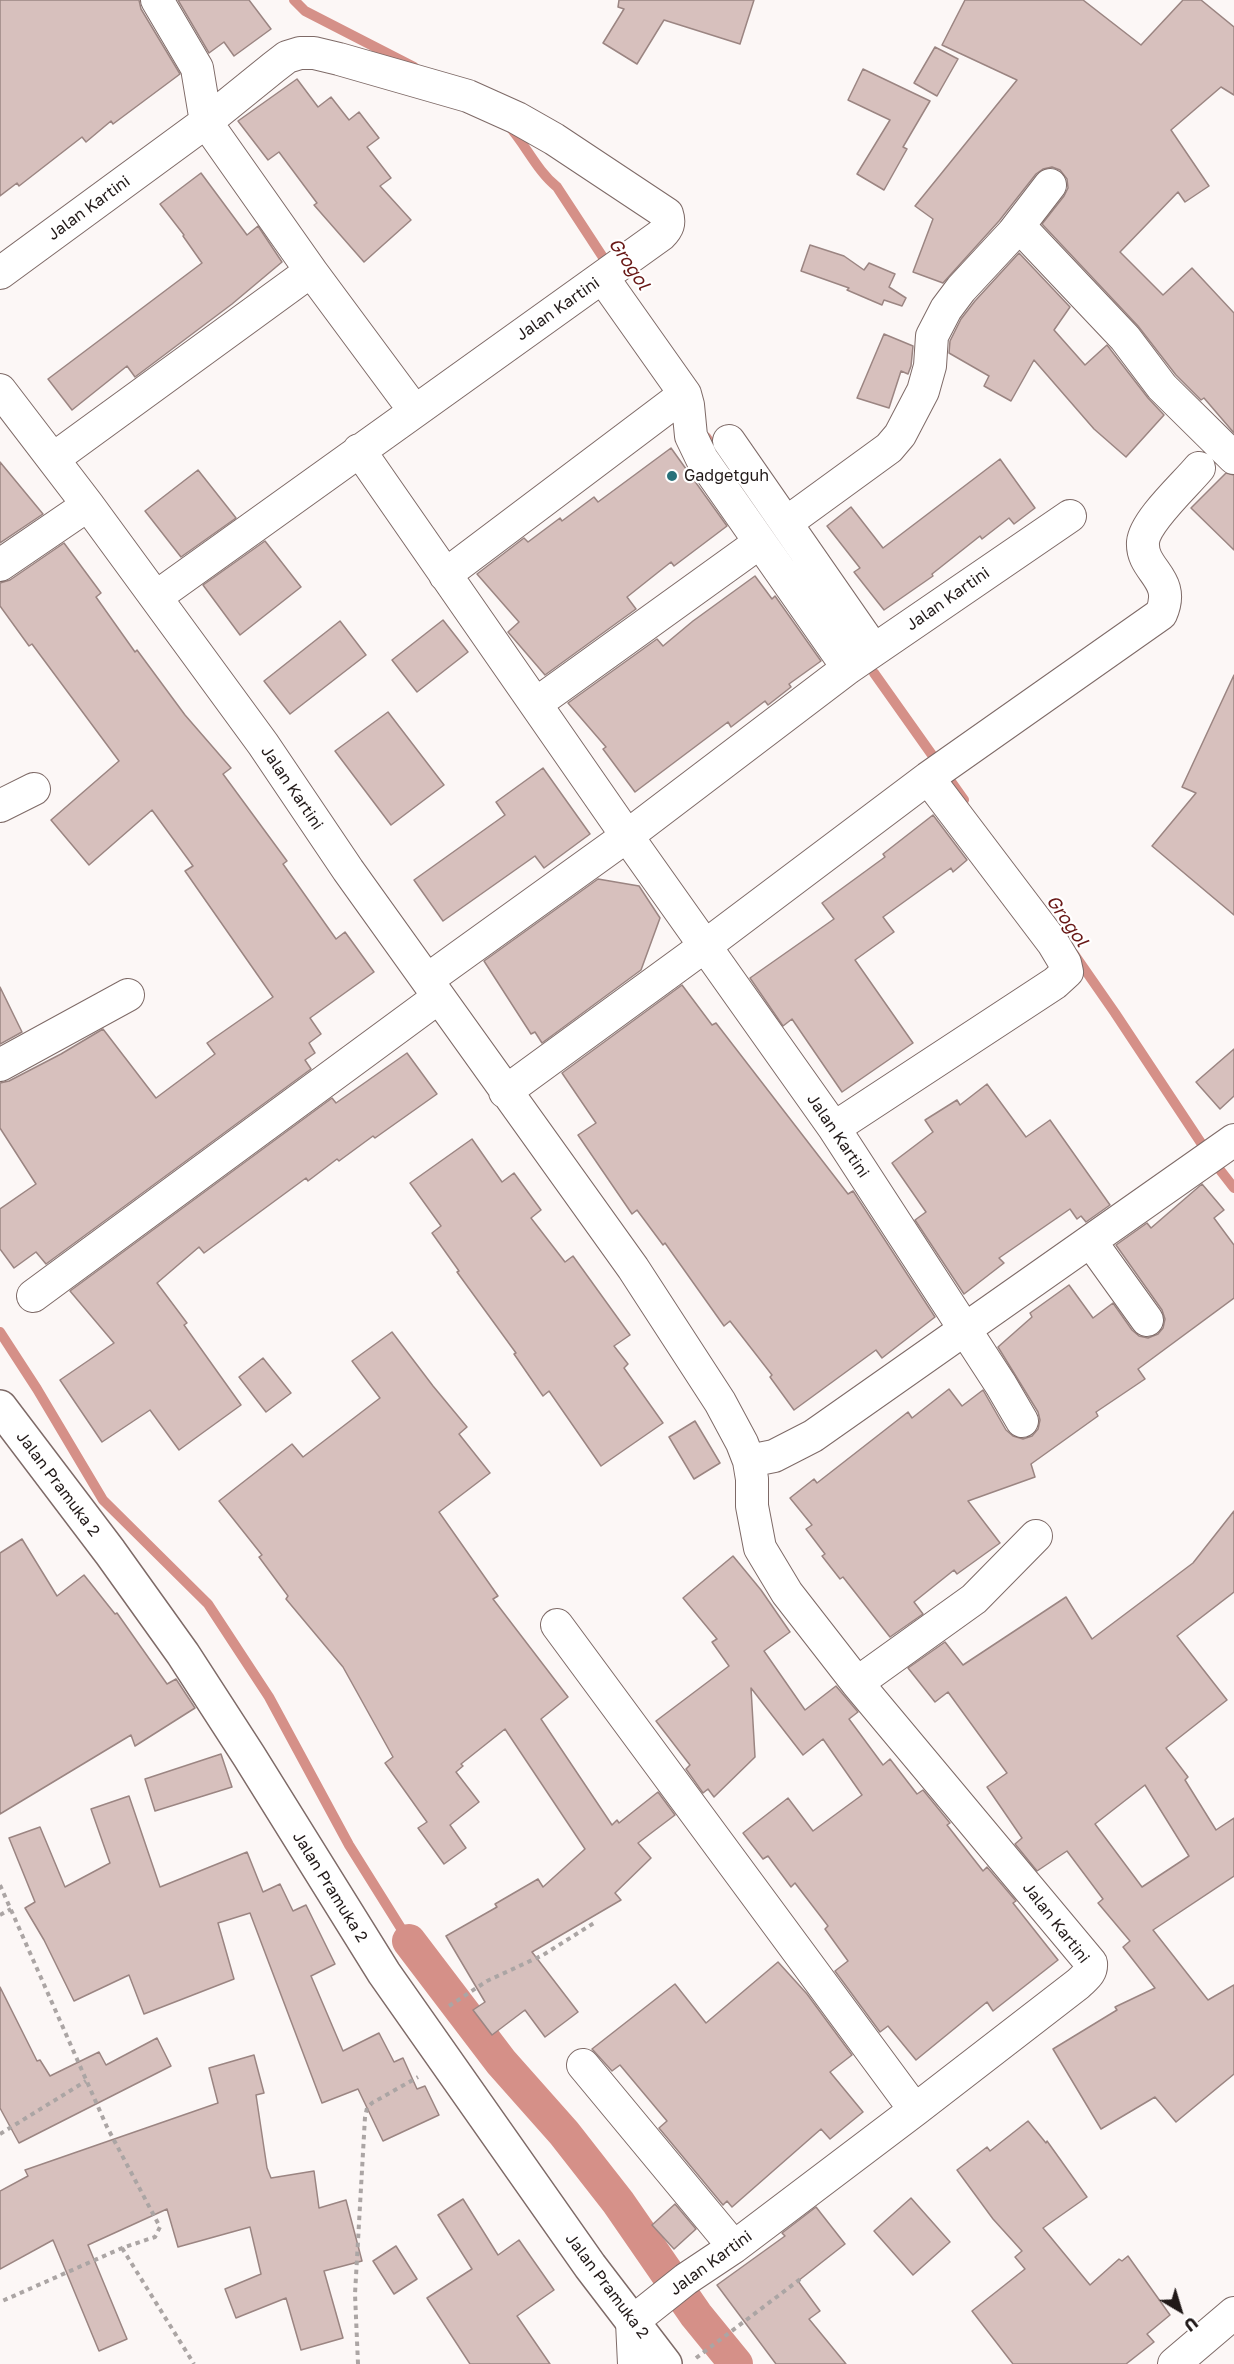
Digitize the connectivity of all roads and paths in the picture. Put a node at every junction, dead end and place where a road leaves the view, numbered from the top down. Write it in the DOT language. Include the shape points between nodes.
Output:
graph roads {
  1 [pos="157,0"];
  2 [pos="206,122"];
  3 [pos="1050,185"];
  4 [pos="1019,226"];
  5 [pos="311,271"];
  6 [pos="0,273"];
  7 [pos="610,273"];
  8 [pos="0,390"];
  9 [pos="684,394"];
  10 [pos="414,410"];
  11 [pos="729,441"];
  12 [pos="359,450"];
  13 [pos="1234,458"];
  14 [pos="53,459"];
  15 [pos="1199,468"];
  16 [pos="88,505"];
  17 [pos="1070,516"];
  18 [pos="786,524"];
  19 [pos="759,543"];
  20 [pos="0,565"];
  21 [pos="445,575"];
  22 [pos="156,597"];
  23 [pos="874,650"];
  24 [pos="848,668"];
  25 [pos="537,703"];
  26 [pos="939,771"];
  27 [pos="34,789"];
  28 [pos="0,806"];
  29 [pos="627,836"];
  30 [pos="705,946"];
  31 [pos="433,988"];
  32 [pos="129,995"];
  33 [pos="0,1065"];
  34 [pos="505,1092"];
  35 [pos="834,1128"];
  36 [pos="1222,1153"];
  37 [pos="1091,1242"];
  38 [pos="33,1296"];
  39 [pos="1147,1320"];
  40 [pos="964,1330"];
  41 [pos="0,1407"];
  42 [pos="1022,1421"];
  43 [pos="749,1461"];
  44 [pos="1036,1536"];
  45 [pos="556,1625"];
  46 [pos="857,1683"];
  47 [pos="0,1885"];
  48 [pos="11,1909"];
  49 [pos="0,1916"];
  50 [pos="594,1923"];
  51 [pos="442,2010"];
  52 [pos="445,2062"];
  53 [pos="583,2065"];
  54 [pos="86,2081"];
  55 [pos="915,2110"];
  56 [pos="0,2134"];
  57 [pos="734,2247"];
  58 [pos="122,2248"];
  59 [pos="803,2277"];
  60 [pos="0,2302"];
  61 [pos="1234,2313"];
  62 [pos="638,2318"];
  63 [pos="698,2357"];
  64 [pos="194,2364"];
  65 [pos="358,2364"];
  66 [pos="634,2364"];
  67 [pos="665,2364"];
  68 [pos="1174,2364"];
  1 -- 2 [label="street" via="197,68"];
  2 -- 5 [label="street"];
  2 -- 6 [label="street, Jalan Kartini"];
  2 -- 7 [label="street, Jalan Kartini" via="287,57 300,53 339,59 468,96 554,139 667,214 666,229"];
  3 -- 4 [label="street"];
  4 -- 13 [label="street" via="1125,338 1162,387"];
  4 -- 18 [label="street" via="961,289 941,317 932,336 928,376 900,435 889,448"];
  5 -- 10 [label="street"];
  5 -- 14 [label="street"];
  7 -- 9 [label="street"];
  7 -- 10 [label="street, Jalan Kartini"];
  8 -- 14 [label="street, Jalan Kartini"];
  9 -- 19 [label="street" via="695,446"];
  9 -- 21 [label="street"];
  10 -- 12 [label="street, Jalan Kartini"];
  11 -- 18 [label="street"];
  12 -- 21 [label="street, Jalan Kartini"];
  12 -- 22 [label="street, Jalan Kartini"];
  14 -- 16 [label="street, Jalan Kartini"];
  15 -- 26 [label="street" via="1149,525 1143,541 1146,556 1164,586 1166,602 1161,614"];
  16 -- 20 [label="street"];
  16 -- 22 [label="street, Jalan Kartini"];
  17 -- 23 [label="street, Jalan Kartini"];
  18 -- 23 [label="street"];
  19 -- 24 [label="street"];
  19 -- 25 [label="street"];
  21 -- 25 [label="street, Jalan Kartini"];
  22 -- 31 [label="street, Jalan Kartini"];
  23 -- 24 [label="street, Jalan Kartini"];
  24 -- 29 [label="street, Jalan Kartini"];
  25 -- 29 [label="street, Jalan Kartini"];
  26 -- 30 [label="street"];
  26 -- 35 [label="street" via="1053,943 1067,972"];
  27 -- 28 [label="street"];
  29 -- 30 [label="street, Jalan Kartini"];
  29 -- 31 [label="street, Jalan Kartini"];
  30 -- 34 [label="street"];
  30 -- 35 [label="street, Jalan Kartini"];
  31 -- 34 [label="street, Jalan Kartini"];
  31 -- 38 [label="street"];
  32 -- 33 [label="street"];
  34 -- 43 [label="street, Jalan Kartini" via="633,1268 720,1402"];
  35 -- 40 [label="street, Jalan Kartini"];
  36 -- 37 [label="street"];
  37 -- 39 [label="street"];
  37 -- 40 [label="street"];
  40 -- 42 [label="street, Jalan Kartini"];
  40 -- 43 [label="street" via="813,1436 774,1456"];
  41 -- 52 [label="main road, Jalan Pramuka 2" via="183,1654 384,1973"];
  43 -- 46 [label="street, Jalan Kartini" via="760,1548 787,1593"];
  44 -- 46 [label="street" via="974,1599"];
  45 -- 55 [label="street"];
  46 -- 55 [label="street, Jalan Kartini" via="1091,1963 1088,1974 1078,1984"];
  47 -- 48 [label="path"];
  48 -- 49 [label="path"];
  48 -- 54 [label="path"];
  50 -- 51 [label="path"];
  52 -- 62 [label="main road, Jalan Pramuka 2" via="590,2266"];
  52 -- 65 [label="path" via="367,2108 355,2294"];
  53 -- 57 [label="street"];
  54 -- 56 [label="path"];
  54 -- 58 [label="path" via="160,2227 155,2237"];
  55 -- 57 [label="street, Jalan Kartini"];
  57 -- 62 [label="street, Jalan Kartini"];
  58 -- 60 [label="path"];
  58 -- 64 [label="path"];
  59 -- 63 [label="path"];
  61 -- 68 [label="street"];
  62 -- 66 [label="street"];
  62 -- 67 [label="main road, Jalan Pramuka 2"];
}
